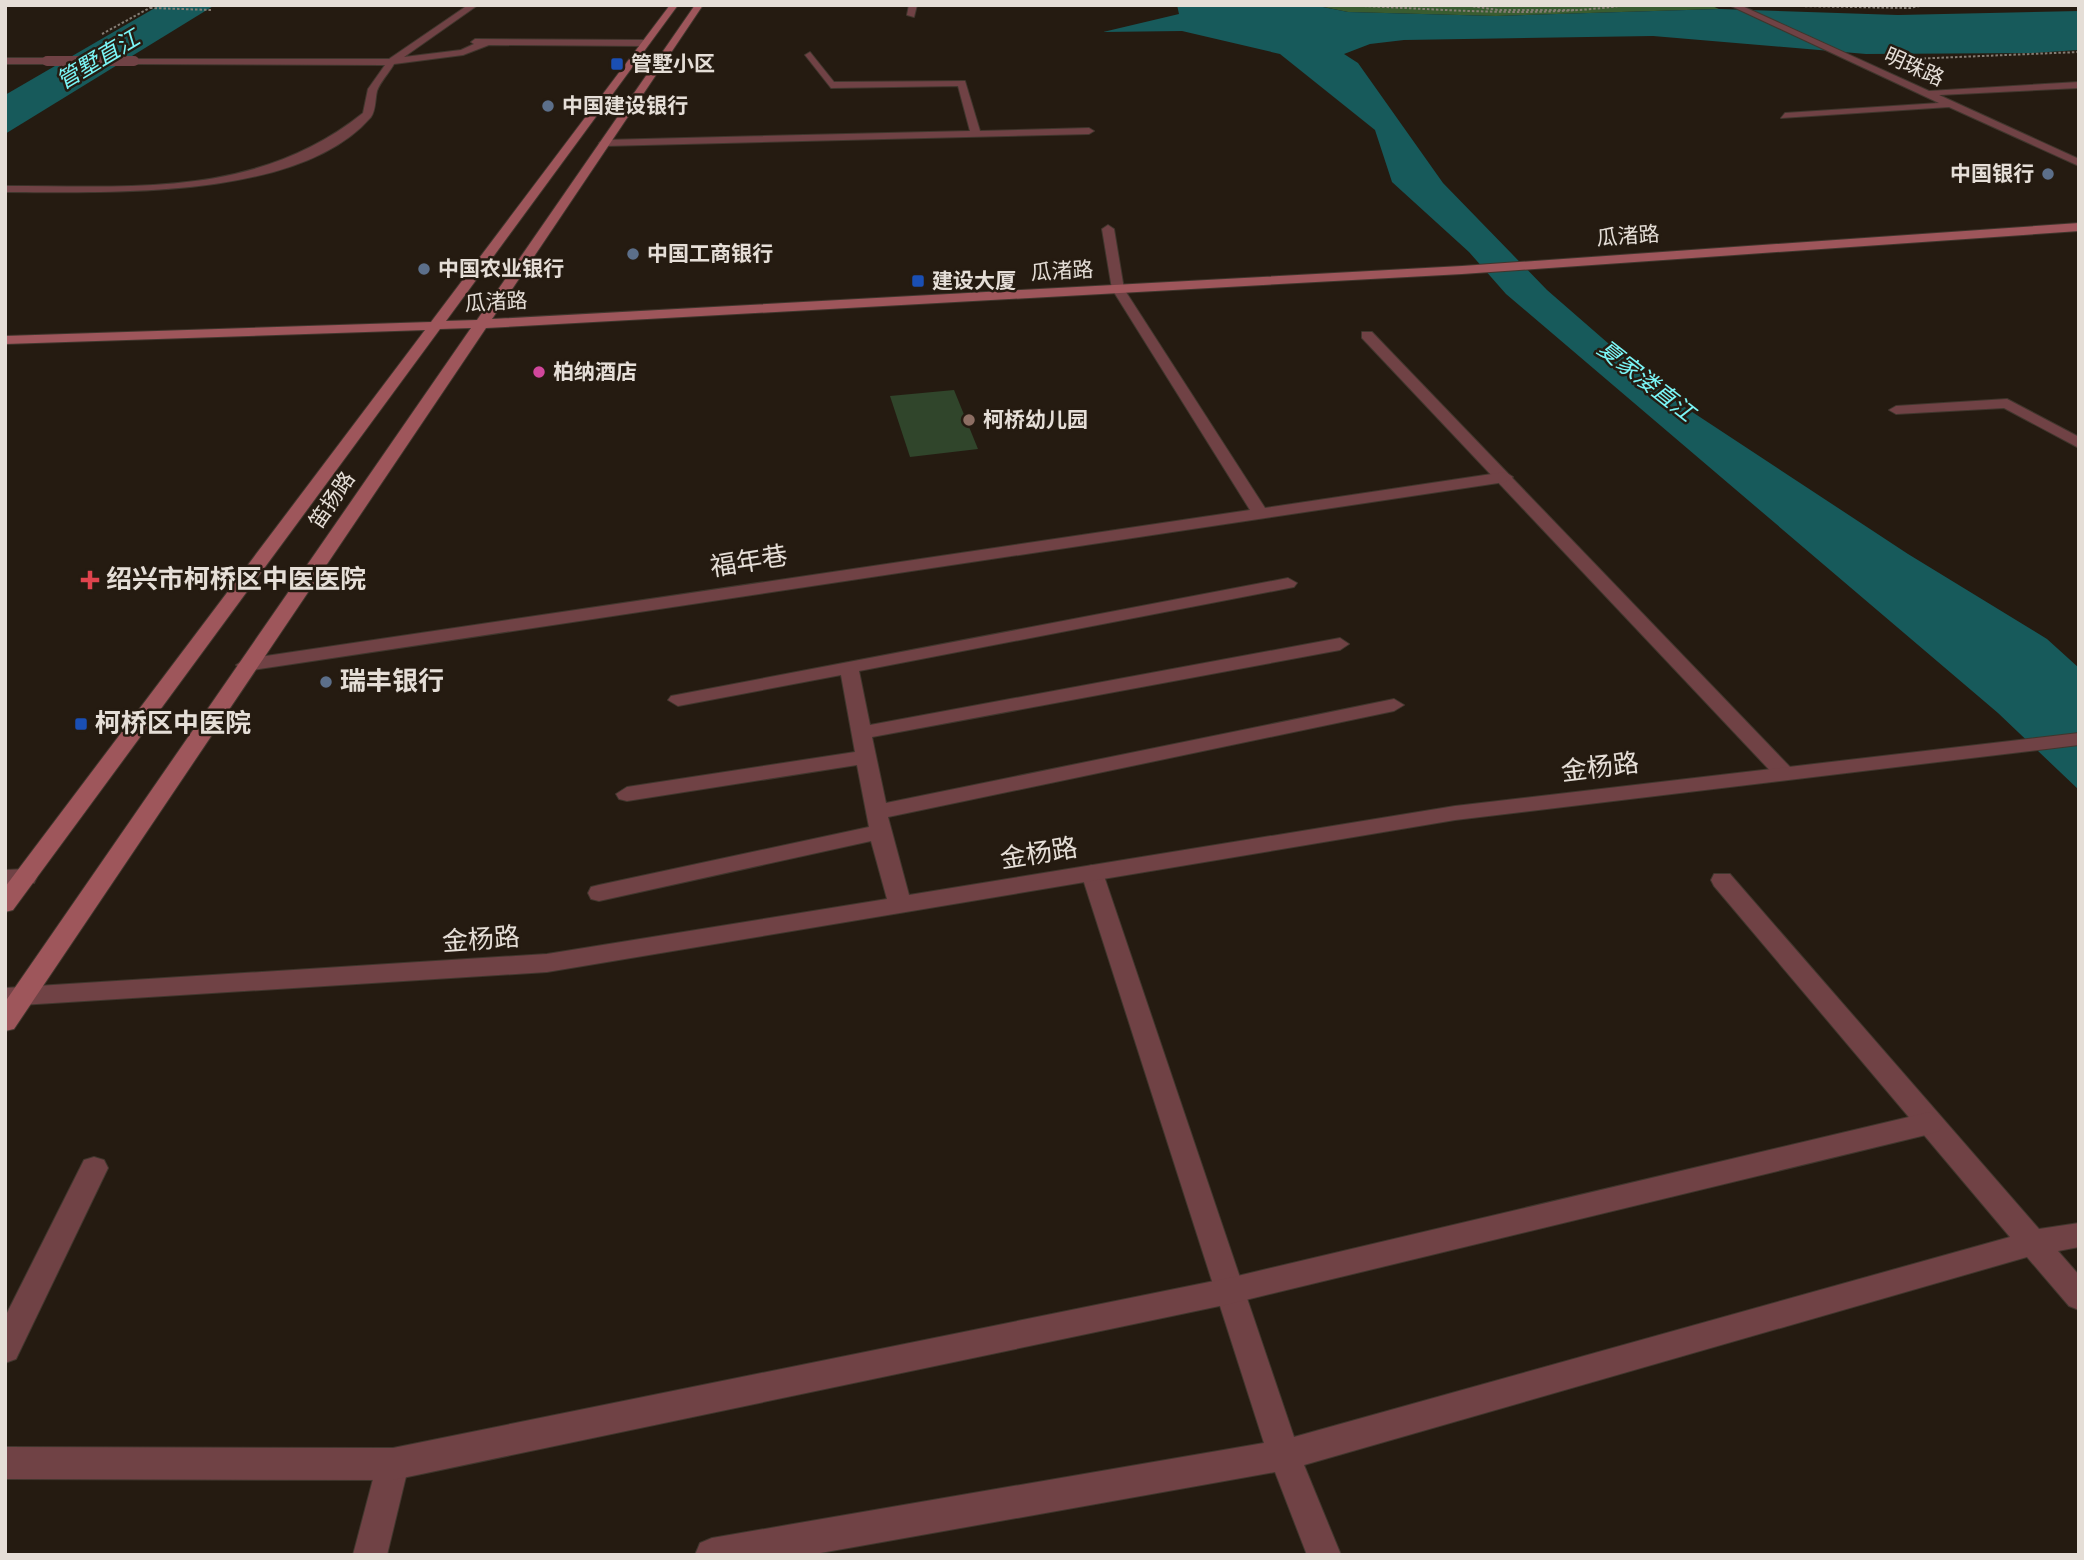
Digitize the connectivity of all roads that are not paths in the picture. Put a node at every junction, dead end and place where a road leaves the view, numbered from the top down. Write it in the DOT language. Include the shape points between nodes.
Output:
graph roads {
  1 [pos="474,5"];
  2 [pos="674,5"];
  3 [pos="699,5"];
  4 [pos="1733,5"];
  5 [pos="424,41"];
  6 [pos="437,41"];
  7 [pos="450,41"];
  8 [pos="488,42"];
  9 [pos="646,43"];
  10 [pos="810,55"];
  11 [pos="5,61"];
  12 [pos="391,62"];
  13 [pos="2079,85"];
  14 [pos="1926,94"];
  15 [pos="1949,104"];
  16 [pos="1785,116"];
  17 [pos="1089,131"];
  18 [pos="976,134"];
  19 [pos="604,143"];
  20 [pos="2079,163"];
  21 [pos="5,189"];
  22 [pos="2079,226"];
  23 [pos="1108,229"];
  24 [pos="1118,289"];
  25 [pos="480,324"];
  26 [pos="437,325"];
  27 [pos="1367,335"];
  28 [pos="5,340"];
  29 [pos="1896,410"];
  30 [pos="2079,443"];
  31 [pos="1505,477"];
  32 [pos="1259,512"];
  33 [pos="1288,583"];
  34 [pos="1340,644"];
  35 [pos="246,665"];
  36 [pos="849,668"];
  37 [pos="678,700"];
  38 [pos="1394,705"];
  39 [pos="862,733"];
  40 [pos="2079,739"];
  41 [pos="867,757"];
  42 [pos="1785,774"];
  43 [pos="626,794"];
  44 [pos="879,822"];
  45 [pos="1091,873"];
  46 [pos="16,877"];
  47 [pos="1722,880"];
  48 [pos="599,893"];
  49 [pos="5,904"];
  50 [pos="900,904"];
  51 [pos="14,998"];
  52 [pos="5,1021"];
  53 [pos="1930,1123"];
  54 [pos="94,1168"];
  55 [pos="2079,1235"];
  56 [pos="2033,1243"];
  57 [pos="1229,1291"];
  58 [pos="2079,1297"];
  59 [pos="5,1349"];
  60 [pos="1284,1455"];
  61 [pos="5,1463"];
  62 [pos="393,1464"];
  63 [pos="370,1555"];
  64 [pos="712,1555"];
  65 [pos="1324,1555"];
  1 -- 5 [label="street"];
  2 -- 9 [label="street, 笛扬路"];
  3 -- 19 [label="street, 笛扬路"];
  4 -- 14 [label="street, 明珠路"];
  5 -- 6 [label="street"];
  5 -- 12 [label="street"];
  7 -- 8 [label="street"];
  8 -- 9 [label="street"];
  8 -- 12 [label="street" via="453,55"];
  9 -- 26 [label="street, 笛扬路"];
  10 -- 18 [label="street" via="831,85 962,83"];
  11 -- 12 [label="street, bridge"];
  12 -- 21 [label="street" via="373,89 368,114 321,148 261,172 184,187"];
  13 -- 14 [label="street"];
  14 -- 15 [label="street, 明珠路"];
  15 -- 16 [label="street"];
  15 -- 20 [label="street, 明珠路"];
  17 -- 18 [label="street"];
  18 -- 19 [label="street"];
  19 -- 25 [label="street, 笛扬路"];
  22 -- 24 [label="street, 瓜渚路" via="1462,270"];
  23 -- 24 [label="street"];
  24 -- 25 [label="street, 瓜渚路"];
  24 -- 32 [label="street"];
  25 -- 26 [label="street, 瓜渚路"];
  25 -- 35 [label="street, 笛扬路"];
  26 -- 28 [label="street, 瓜渚路"];
  26 -- 46 [label="street, 笛扬路"];
  27 -- 31 [label="street"];
  29 -- 30 [label="street" via="2007,403"];
  31 -- 32 [label="street, 福年巷"];
  31 -- 42 [label="street"];
  32 -- 35 [label="street, 福年巷"];
  33 -- 36 [label="street"];
  34 -- 39 [label="street"];
  35 -- 51 [label="street, 笛扬路"];
  36 -- 37 [label="street"];
  36 -- 39 [label="street"];
  38 -- 44 [label="street"];
  39 -- 41 [label="street"];
  40 -- 42 [label="street, 金杨路"];
  41 -- 43 [label="street"];
  41 -- 44 [label="street"];
  42 -- 45 [label="street, 金杨路" via="1455,813"];
  44 -- 48 [label="street"];
  44 -- 50 [label="street"];
  45 -- 50 [label="street, 金杨路"];
  45 -- 57 [label="street"];
  46 -- 49 [label="street, 笛扬路"];
  47 -- 53 [label="street"];
  50 -- 51 [label="street, 金杨路" via="547,963"];
  51 -- 52 [label="street, 笛扬路"];
  53 -- 56 [label="street"];
  53 -- 57 [label="street"];
  54 -- 59 [label="street"];
  55 -- 56 [label="street"];
  56 -- 58 [label="street"];
  56 -- 60 [label="street"];
  57 -- 60 [label="street"];
  57 -- 62 [label="street"];
  60 -- 64 [label="street"];
  60 -- 65 [label="street"];
  61 -- 62 [label="street"];
  62 -- 63 [label="street"];
}
